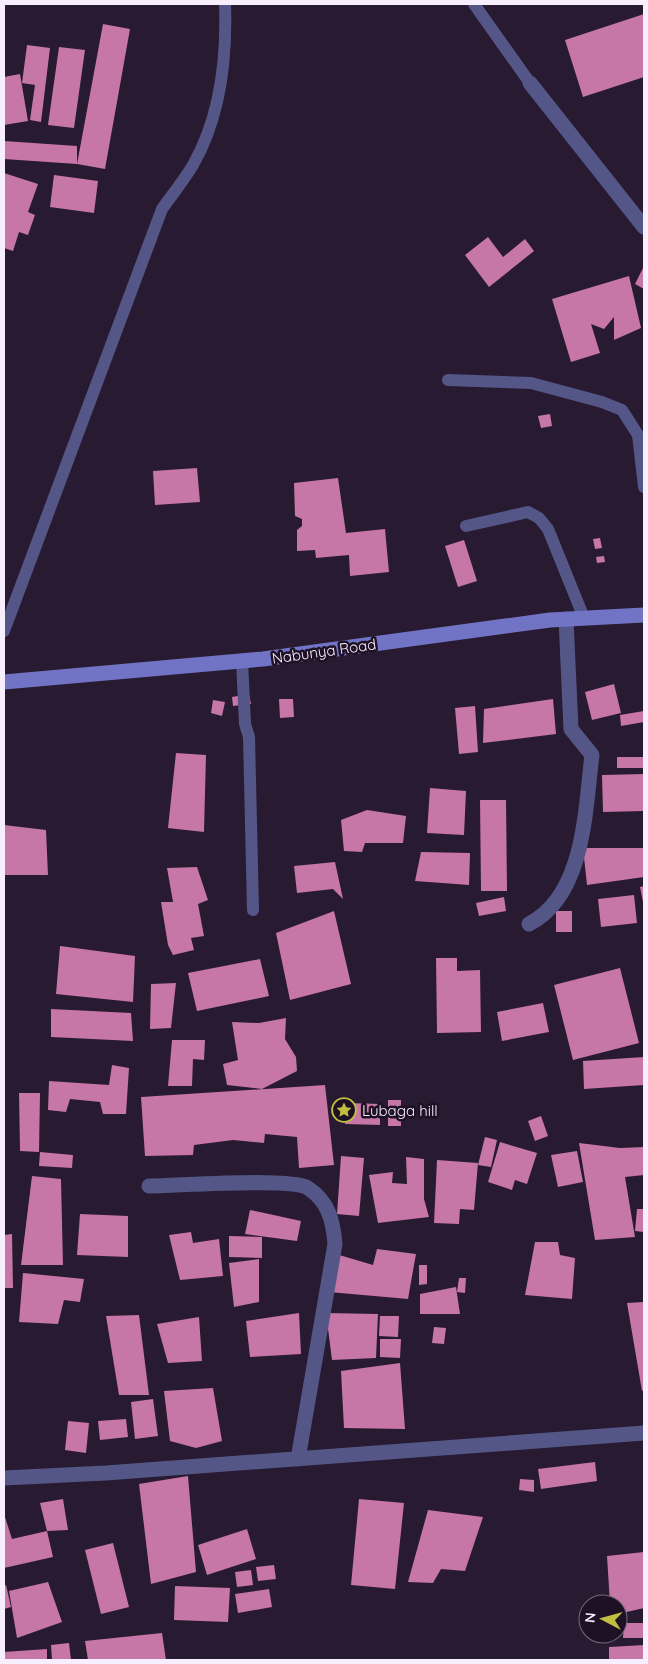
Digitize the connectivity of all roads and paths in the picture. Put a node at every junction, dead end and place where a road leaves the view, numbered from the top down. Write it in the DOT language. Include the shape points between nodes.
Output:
graph roads {
  1 [pos="225,4"];
  2 [pos="474,4"];
  3 [pos="530,83"];
  4 [pos="644,227"];
  5 [pos="448,380"];
  6 [pos="644,487"];
  7 [pos="466,526"];
  8 [pos="644,615"];
  9 [pos="584,618"];
  10 [pos="566,619"];
  11 [pos="4,631"];
  12 [pos="242,661"];
  13 [pos="4,682"];
  14 [pos="253,910"];
  15 [pos="529,924"];
  16 [pos="149,1186"];
  17 [pos="643,1435"];
  18 [pos="298,1459"];
  19 [pos="4,1478"];
  1 -- 11 [label="lane" via="227,40 218,104 194,164 162,209"];
  2 -- 3 [label="lane"];
  3 -- 4 [label="street"];
  5 -- 6 [label="lane" via="531,383 622,410 638,435"];
  7 -- 9 [label="lane" via="528,512 539,518 548,529"];
  8 -- 9 [label="main road, Nabunya Road"];
  9 -- 10 [label="main road, Nabunya Road"];
  10 -- 12 [label="main road, Nabunya Road"];
  10 -- 15 [label="street" via="571,729 592,755 580,843 568,883 538,920"];
  12 -- 13 [label="main road, Nabunya Road"];
  12 -- 14 [label="lane" via="245,724 249,736"];
  16 -- 18 [label="street" via="283,1182 307,1187 325,1203 333,1220 335,1244"];
  17 -- 18 [label="street"];
  18 -- 19 [label="street"];
}
